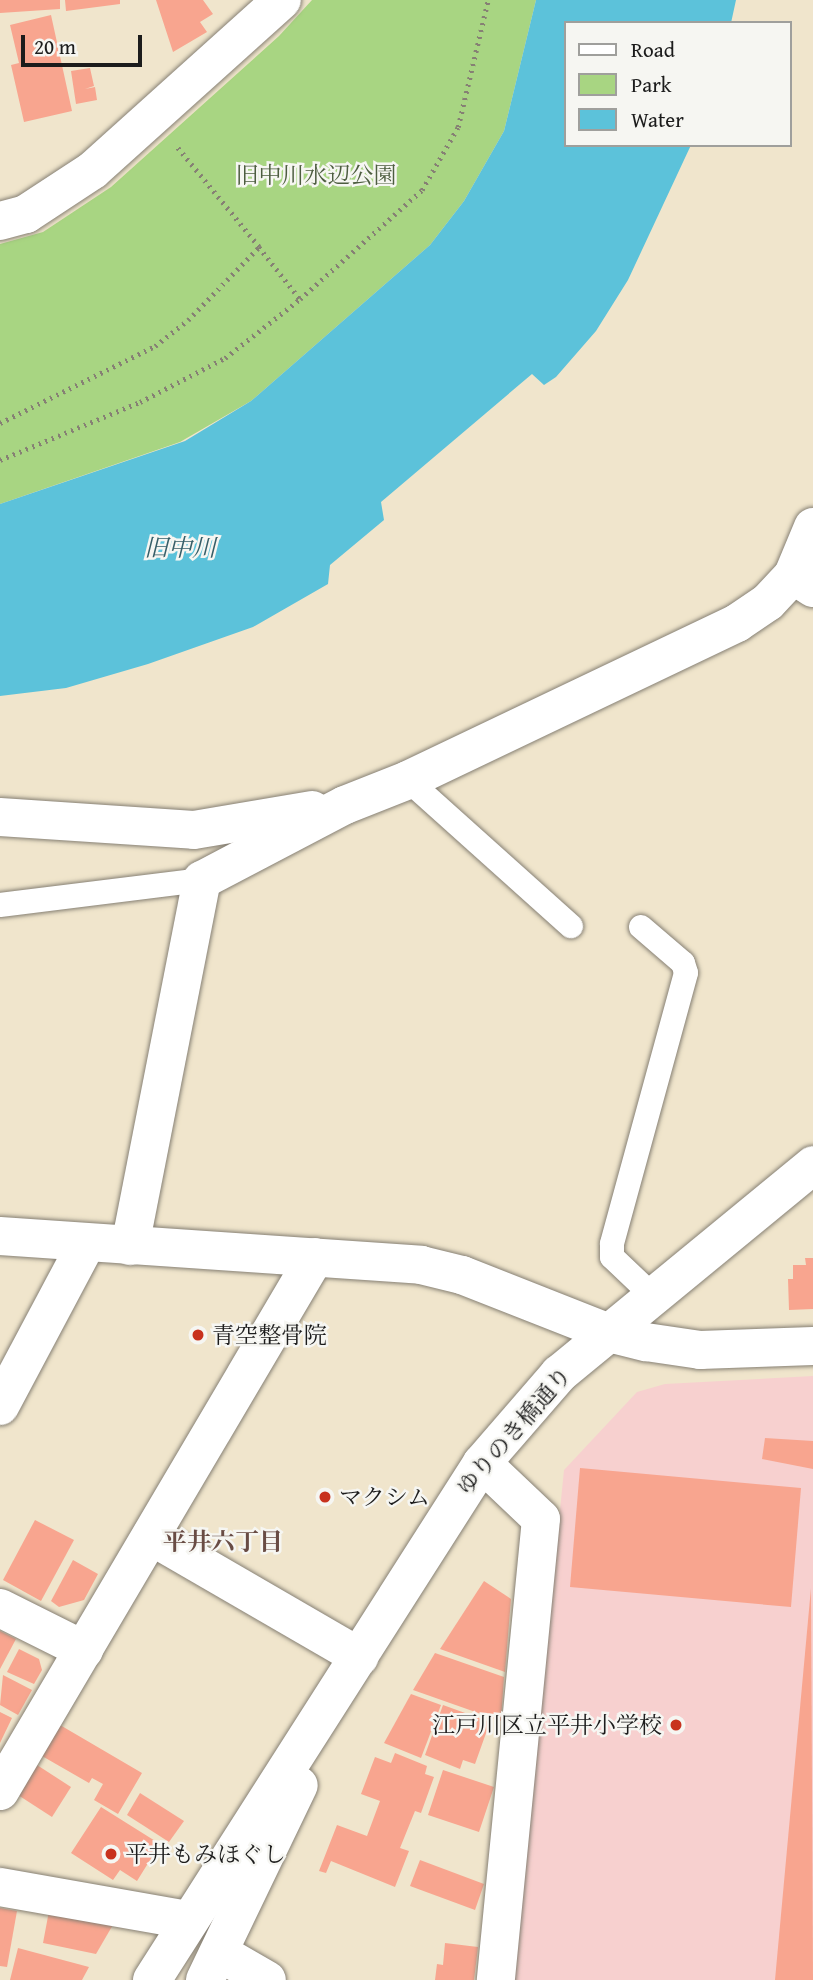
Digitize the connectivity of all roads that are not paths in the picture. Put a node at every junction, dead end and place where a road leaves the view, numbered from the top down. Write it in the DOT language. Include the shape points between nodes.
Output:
graph roads {
  1 [pos="282,0"];
  2 [pos="0,220"];
  3 [pos="813,527"];
  4 [pos="803,582"];
  5 [pos="408,780"];
  6 [pos="345,805"];
  7 [pos="0,817"];
  8 [pos="202,880"];
  9 [pos="0,905"];
  10 [pos="571,926"];
  11 [pos="640,927"];
  12 [pos="813,1165"];
  13 [pos="0,1236"];
  14 [pos="86,1244"];
  15 [pos="131,1247"];
  16 [pos="315,1257"];
  17 [pos="653,1296"];
  18 [pos="609,1333"];
  19 [pos="813,1346"];
  20 [pos="0,1406"];
  21 [pos="482,1463"];
  22 [pos="151,1536"];
  23 [pos="0,1608"];
  24 [pos="84,1650"];
  25 [pos="360,1657"];
  26 [pos="0,1791"];
  27 [pos="0,1887"];
  28 [pos="187,1920"];
  29 [pos="212,1966"];
  30 [pos="152,1980"];
  31 [pos="267,1980"];
  32 [pos="496,1980"];
  1 -- 2 [label="street" via="154,119 61,193 26,214"];
  3 -- 4 [label="street"];
  4 -- 5 [label="street" via="737,623"];
  5 -- 6 [label="street"];
  5 -- 10 [label="lane"];
  6 -- 7 [label="street" via="194,830"];
  6 -- 8 [label="street"];
  8 -- 9 [label="lane"];
  8 -- 15 [label="street"];
  11 -- 17 [label="lane" via="683,963 686,973 612,1244 612,1257"];
  12 -- 17 [label="street, ゆりのき橋通り"];
  13 -- 14 [label="street"];
  14 -- 15 [label="street"];
  14 -- 20 [label="street"];
  15 -- 16 [label="street"];
  16 -- 18 [label="street" via="421,1265 462,1275"];
  16 -- 22 [label="street"];
  17 -- 18 [label="street, ゆりのき橋通り"];
  18 -- 19 [label="street" via="700,1350"];
  18 -- 21 [label="street, ゆりのき橋通り" via="559,1374"];
  21 -- 25 [label="street, ゆりのき橋通り" via="447,1511"];
  21 -- 32 [label="street" via="541,1520"];
  22 -- 24 [label="street"];
  22 -- 25 [label="street"];
  23 -- 24 [label="street"];
  24 -- 26 [label="street"];
  25 -- 28 [label="street, ゆりのき橋通り"];
  25 -- 29 [label="street, ゆりのき橋通り"];
  27 -- 28 [label="street"];
  28 -- 30 [label="street, ゆりのき橋通り"];
  29 -- 31 [label="street"];
}
